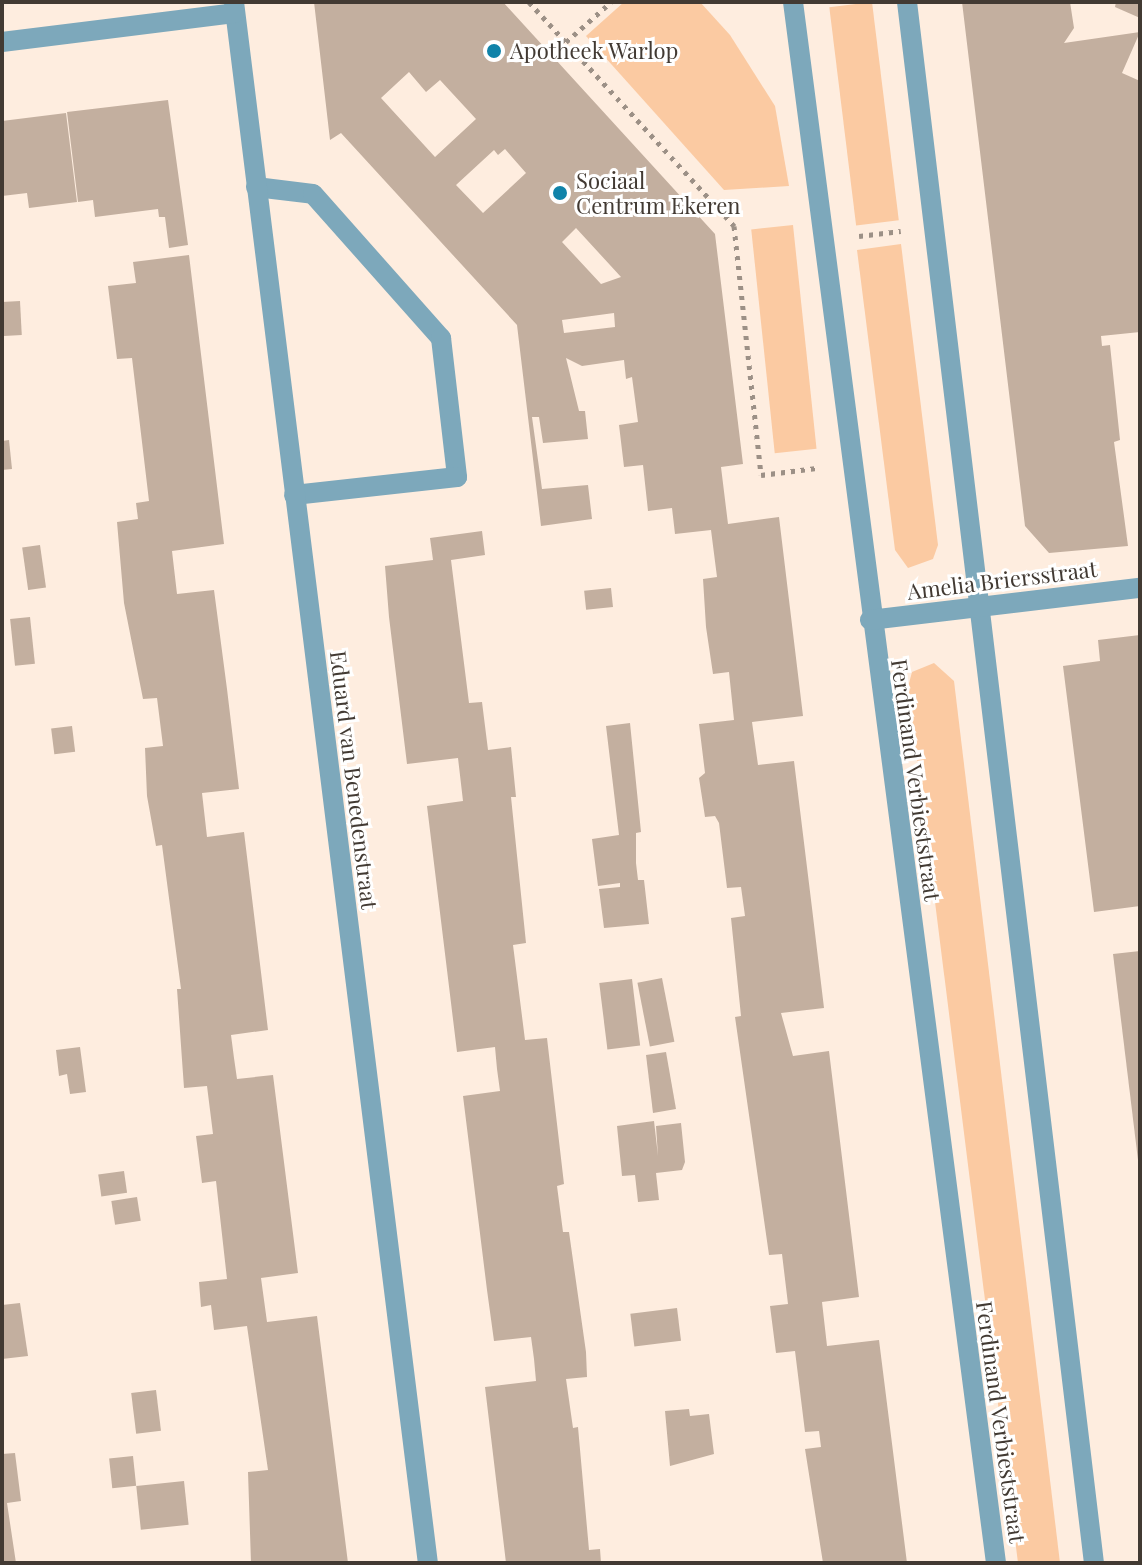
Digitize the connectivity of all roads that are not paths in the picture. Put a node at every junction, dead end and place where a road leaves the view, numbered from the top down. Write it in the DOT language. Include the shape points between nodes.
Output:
graph roads {
  1 [pos="793,2"];
  2 [pos="907,2"];
  3 [pos="234,7"];
  4 [pos="2,42"];
  5 [pos="256,187"];
  6 [pos="294,495"];
  7 [pos="1140,588"];
  8 [pos="977,608"];
  9 [pos="870,620"];
  10 [pos="428,1563"];
  11 [pos="996,1563"];
  12 [pos="1094,1563"];
  1 -- 9 [label="street, Ferdinand Verbieststraat"];
  2 -- 8 [label="street"];
  3 -- 4 [label="street"];
  3 -- 5 [label="street, Eduard van Benedenstraat"];
  5 -- 6 [label="street, Eduard van Benedenstraat"];
  5 -- 6 [label="street" via="313,194 441,338 457,477"];
  6 -- 10 [label="street, Eduard van Benedenstraat"];
  7 -- 8 [label="street, Amelia Briersstraat"];
  8 -- 9 [label="street, Amelia Briersstraat"];
  8 -- 12 [label="street"];
  9 -- 11 [label="street, Ferdinand Verbieststraat"];
}
